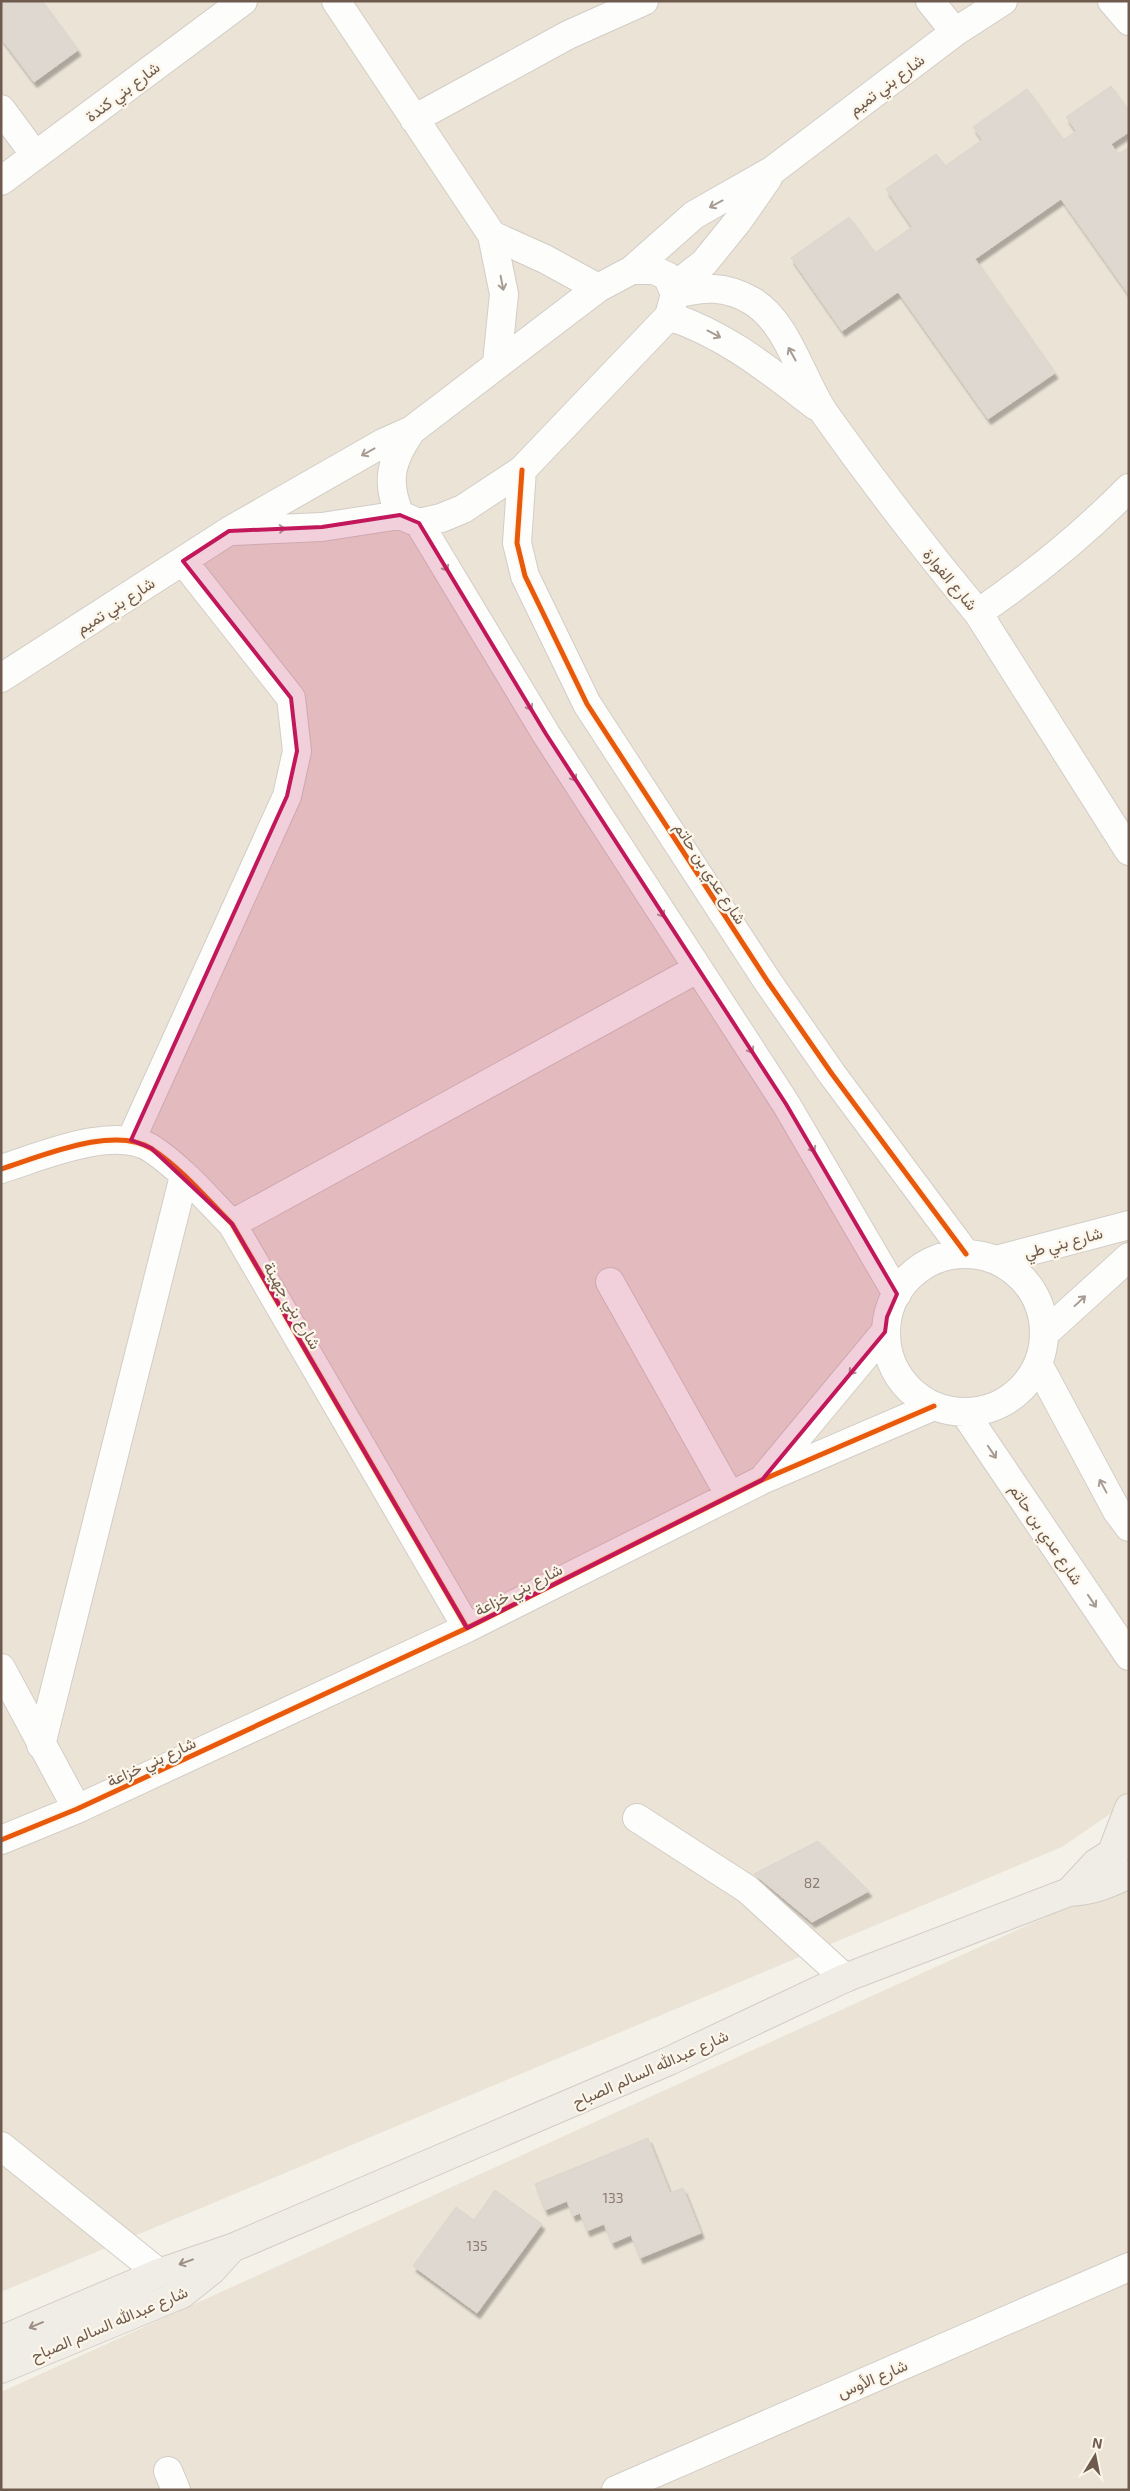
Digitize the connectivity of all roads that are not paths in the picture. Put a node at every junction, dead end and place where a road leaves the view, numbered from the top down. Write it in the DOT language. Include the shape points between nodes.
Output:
graph roads {
  1 [pos="243,1"];
  2 [pos="336,1"];
  3 [pos="644,1"];
  4 [pos="930,1"];
  5 [pos="1002,1"];
  6 [pos="1112,1"];
  7 [pos="1129,21"];
  8 [pos="955,32"];
  9 [pos="1,109"];
  10 [pos="414,119"];
  11 [pos="35,156"];
  12 [pos="773,170"];
  13 [pos="1,181"];
  14 [pos="492,235"];
  15 [pos="632,270"];
  16 [pos="598,288"];
  17 [pos="672,299"];
  18 [pos="498,363"];
  19 [pos="824,412"];
  20 [pos="412,430"];
  21 [pos="522,470"];
  22 [pos="1129,488"];
  23 [pos="410,519"];
  24 [pos="229,531"];
  25 [pos="183,561"];
  26 [pos="978,614"];
  27 [pos="1,678"];
  28 [pos="1129,851"];
  29 [pos="697,969"];
  30 [pos="131,1140"];
  31 [pos="1,1169"];
  32 [pos="184,1176"];
  33 [pos="232,1224"];
  34 [pos="1129,1225"];
  35 [pos="966,1254"];
  36 [pos="1129,1257"];
  37 [pos="996,1260"];
  38 [pos="610,1282"];
  39 [pos="898,1294"];
  40 [pos="885,1332"];
  41 [pos="1044,1334"];
  42 [pos="1038,1364"];
  43 [pos="934,1406"];
  44 [pos="964,1412"];
  45 [pos="762,1480"];
  46 [pos="730,1496"];
  47 [pos="1129,1528"];
  48 [pos="467,1628"];
  49 [pos="1129,1656"];
  50 [pos="1,1668"];
  51 [pos="41,1745"];
  52 [pos="1129,1808"];
  53 [pos="77,1809"];
  54 [pos="637,1818"];
  55 [pos="1,1840"];
  56 [pos="1120,1847"];
  57 [pos="1129,1874"];
  58 [pos="1069,1892"];
  59 [pos="845,1978"];
  60 [pos="1,2146"];
  61 [pos="232,2248"];
  62 [pos="1129,2267"];
  63 [pos="158,2273"];
  64 [pos="1,2340"];
  65 [pos="1,2369"];
  66 [pos="616,2490"];
  1 -- 11 [label="street, شارع بني كندة"];
  2 -- 10 [label="street"];
  3 -- 10 [label="street" via="568,35"];
  4 -- 8 [label="street"];
  5 -- 8 [label="street, شارع بني تميم"];
  6 -- 7 [label="street"];
  8 -- 12 [label="street, شارع بني تميم"];
  9 -- 11 [label="street"];
  10 -- 14 [label="street"];
  11 -- 13 [label="street, شارع بني كندة"];
  12 -- 15 [label="street, شارع بني تميم, one-way" via="694,215"];
  12 -- 17 [label="street, شارع بني تميم" via="738,221"];
  14 -- 16 [label="street"];
  14 -- 18 [label="street, one-way" via="504,294"];
  15 -- 16 [label="street, شارع بني تميم"];
  15 -- 17 [label="street" via="654,270 667,276"];
  16 -- 18 [label="street, شارع بني تميم"];
  17 -- 19 [label="street, شارع الفوارة, one-way" via="699,326 725,340"];
  19 -- 17 [label="street, شارع الفوارة, one-way" via="773,321 752,301 724,289 702,287"];
  17 -- 21 [label="street, شارع بني تميم"];
  18 -- 20 [label="street, شارع بني تميم"];
  19 -- 26 [label="street, شارع الفوارة" via="922,545"];
  20 -- 23 [label="street" via="393,464 392,497"];
  20 -- 24 [label="street, شارع بني تميم, one-way" via="375,447"];
  21 -- 23 [label="street, شارع بني تميم" via="463,508 441,518"];
  21 -- 35 [label="street, شارع عدي بن حاتم" via="517,543 525,576 587,704 768,982"];
  22 -- 26 [label="street, شارع الفوارة" via="1033,574"];
  24 -- 23 [label="street, one-way"];
  23 -- 29 [label="street, one-way"];
  24 -- 25 [label="street, شارع بني تميم"];
  25 -- 27 [label="street, شارع بني تميم"];
  25 -- 30 [label="street" via="291,698 297,751 287,796"];
  26 -- 28 [label="street"];
  29 -- 33 [label="street"];
  29 -- 39 [label="street, one-way" via="786,1104"];
  30 -- 31 [label="street, شارع بني جهينة" via="97,1140"];
  30 -- 32 [label="street, شارع بني جهينة" via="151,1148"];
  32 -- 33 [label="street, شارع بني جهينة"];
  32 -- 51 [label="street"];
  33 -- 48 [label="street, شارع بني جهينة"];
  34 -- 37 [label="street, شارع بني طي"];
  35 -- 37 [label="street"];
  35 -- 39 [label="street" via="950,1255 921,1266 899,1288"];
  41 -- 36 [label="street, one-way"];
  37 -- 41 [label="street" via="1010,1267 1031,1290 1043,1318"];
  38 -- 46 [label="street"];
  39 -- 40 [label="street" via="887,1317"];
  40 -- 43 [label="street" via="886,1347 898,1376 908,1388"];
  40 -- 45 [label="street, شارع بني خزاعة, one-way"];
  41 -- 42 [label="street"];
  42 -- 44 [label="street" via="1031,1378 1008,1399 994,1406"];
  47 -- 42 [label="street, one-way"];
  43 -- 44 [label="street"];
  43 -- 45 [label="street, شارع بني خزاعة"];
  44 -- 49 [label="street, شارع عدي بن حاتم, one-way"];
  45 -- 46 [label="street, شارع بني خزاعة"];
  46 -- 48 [label="street, شارع بني خزاعة"];
  48 -- 53 [label="street, شارع بني خزاعة"];
  50 -- 51 [label="street"];
  51 -- 53 [label="street"];
  52 -- 56 [label="main road"];
  53 -- 55 [label="street, شارع بني خزاعة"];
  54 -- 59 [label="street" via="747,1890"];
  56 -- 58 [label="main road, شارع عبدالله السالم الصباح" via="1096,1863"];
  57 -- 58 [label="main road, شارع عبدالله السالم الصباح" via="1102,1887"];
  58 -- 59 [label="main road, شارع عبدالله السالم الصباح"];
  59 -- 61 [label="main road, شارع عبدالله السالم الصباح" via="669,2061"];
  60 -- 63 [label="street"];
  61 -- 63 [label="main road, شارع عبدالله السالم الصباح, one-way"];
  61 -- 65 [label="main road, شارع عبدالله السالم الصباح" via="212,2270 182,2294"];
  62 -- 66 [label="street, شارع الأوس"];
  63 -- 64 [label="main road, شارع عبدالله السالم الصباح, one-way"];
}
